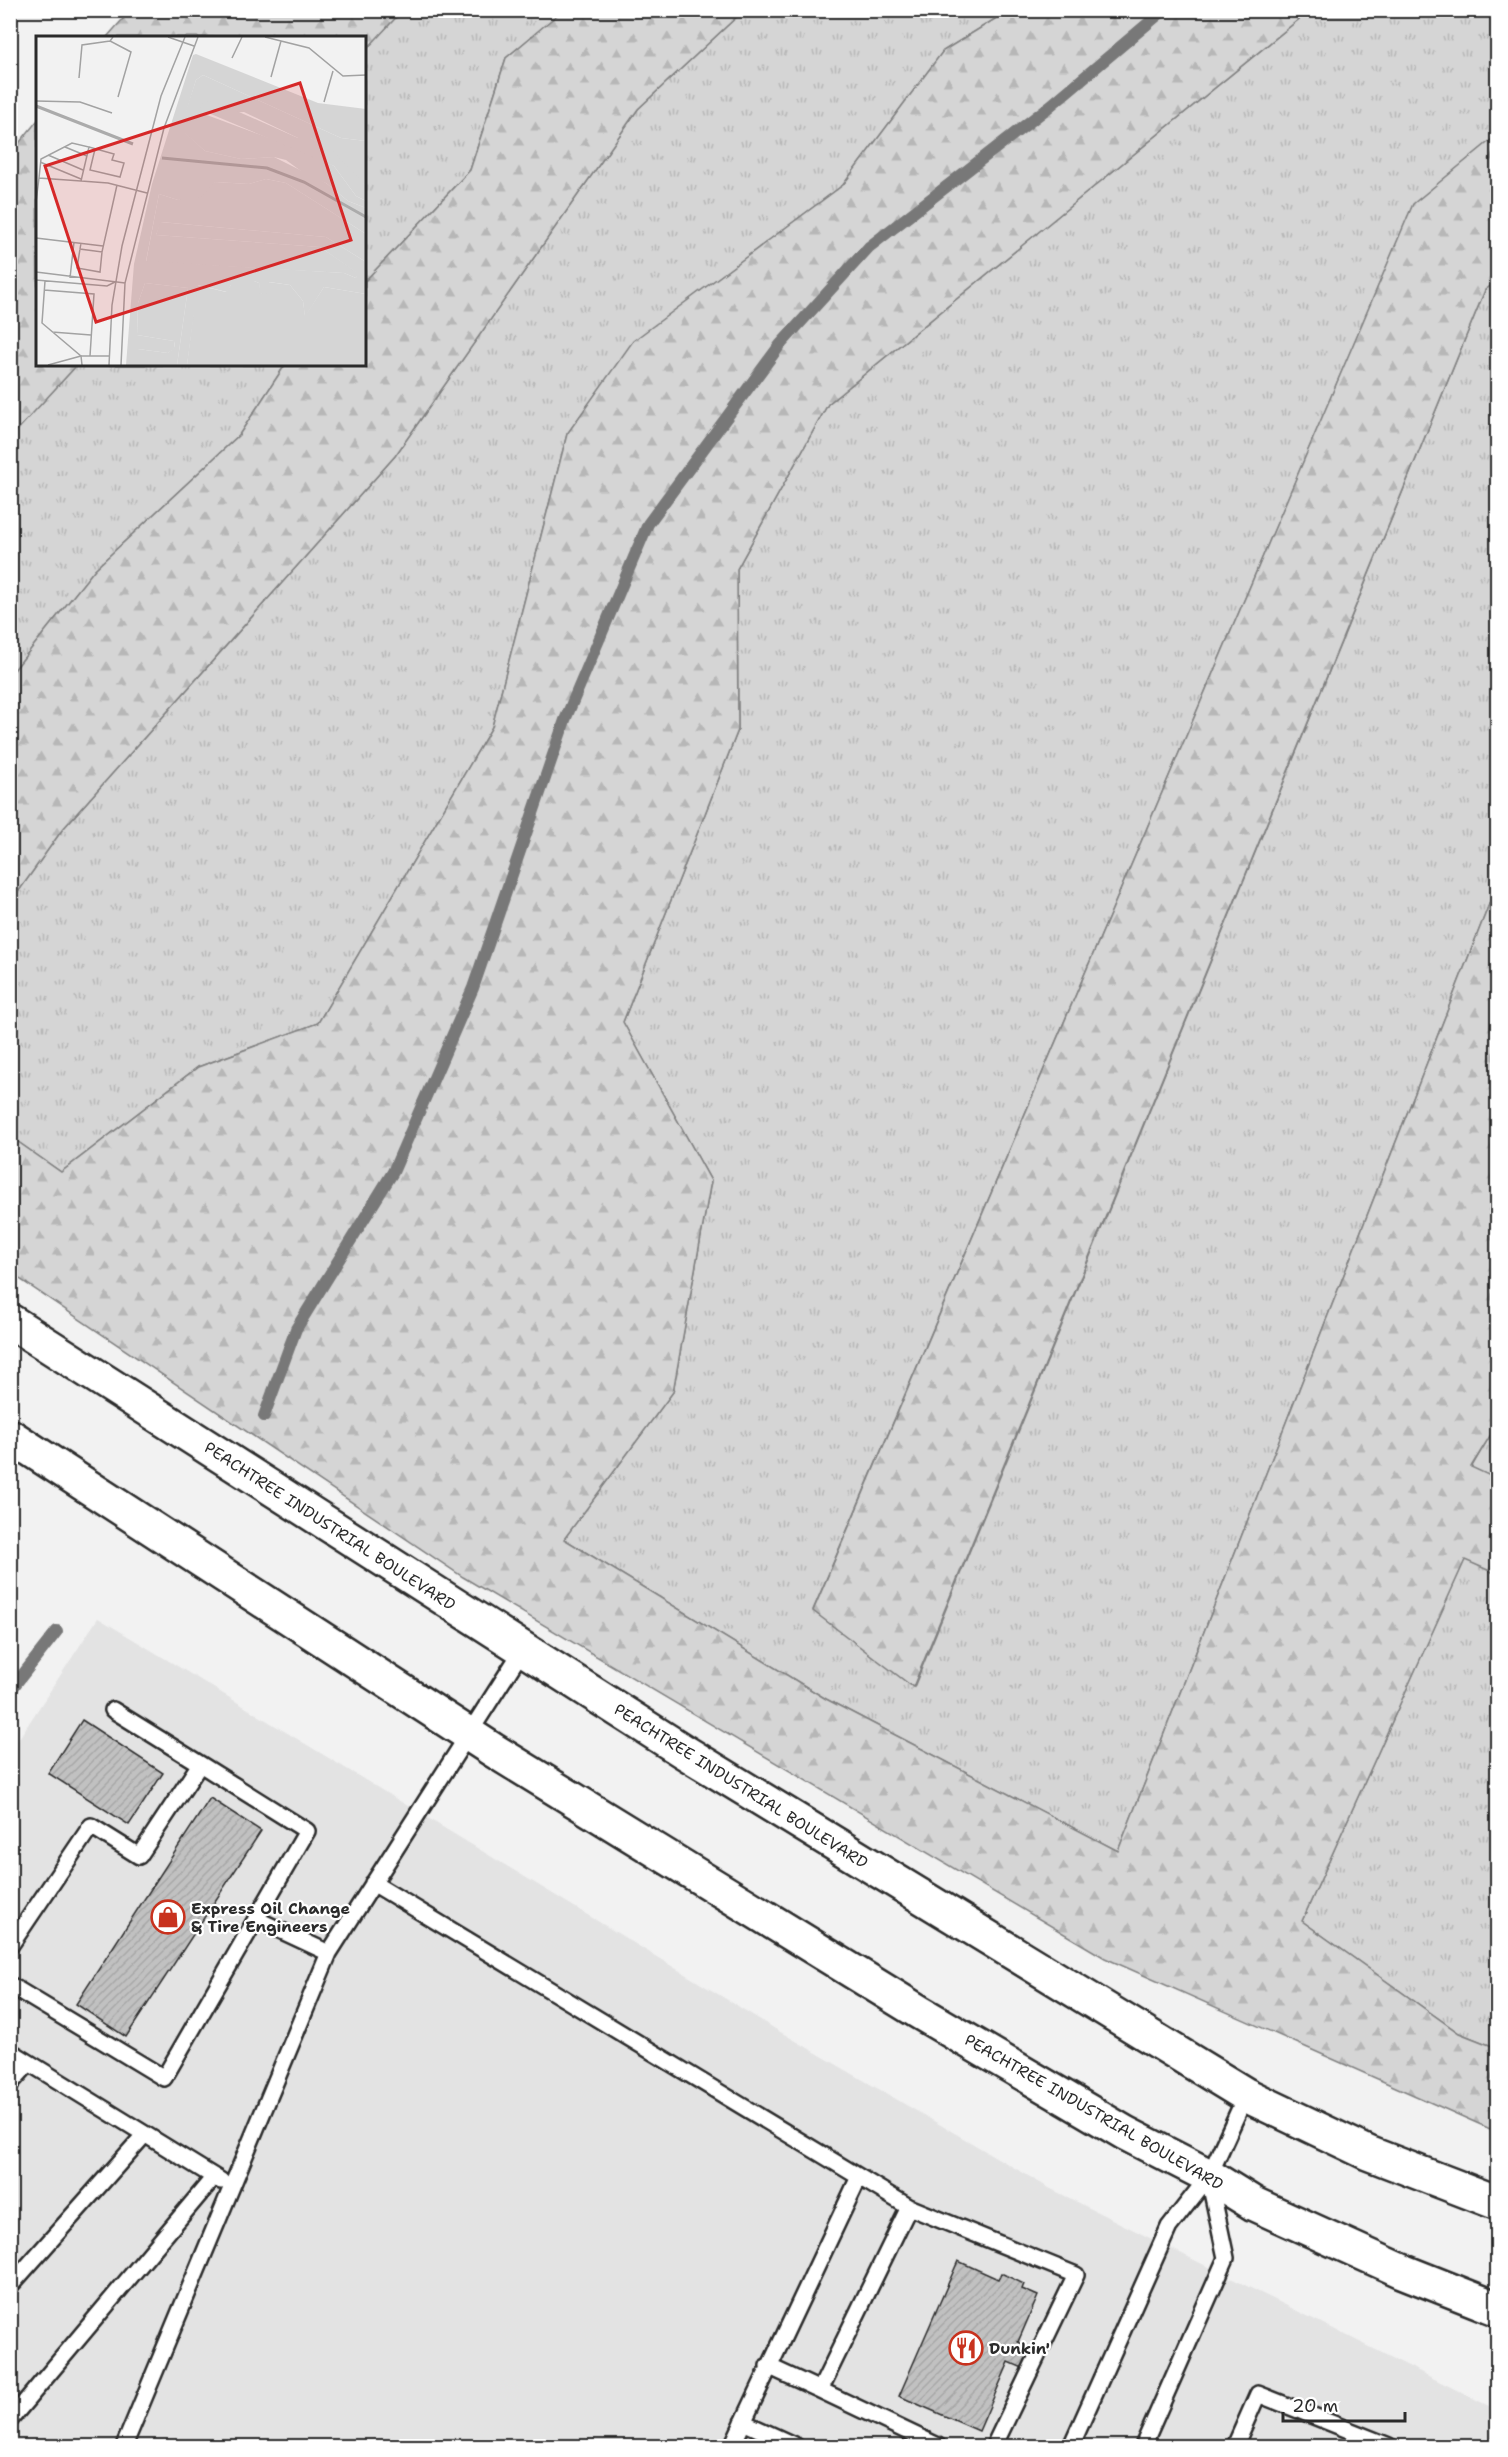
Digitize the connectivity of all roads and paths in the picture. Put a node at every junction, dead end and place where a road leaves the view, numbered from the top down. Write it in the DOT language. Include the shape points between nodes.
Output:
graph roads {
  1 [pos="10,1321"];
  2 [pos="10,1436"];
  3 [pos="523,1649"];
  4 [pos="113,1710"];
  5 [pos="467,1733"];
  6 [pos="200,1764"];
  7 [pos="373,1883"];
  8 [pos="256,1919"];
  9 [pos="10,1946"];
  10 [pos="329,1953"];
  11 [pos="10,1985"];
  12 [pos="10,2051"];
  13 [pos="29,2063"];
  14 [pos="10,2084"];
  15 [pos="1246,2095"];
  16 [pos="145,2134"];
  17 [pos="1209,2175"];
  18 [pos="859,2176"];
  19 [pos="214,2177"];
  20 [pos="231,2188"];
  21 [pos="1497,2203"];
  22 [pos="909,2207"];
  23 [pos="10,2286"];
  24 [pos="1497,2309"];
  25 [pos="768,2366"];
  26 [pos="820,2390"];
  27 [pos="10,2420"];
  28 [pos="743,2422"];
  29 [pos="124,2446"];
  30 [pos="732,2446"];
  31 [pos="796,2446"];
  32 [pos="938,2446"];
  33 [pos="994,2446"];
  34 [pos="1071,2446"];
  35 [pos="1143,2446"];
  36 [pos="1235,2446"];
  37 [pos="1389,2446"];
  1 -- 3 [label="highway, PEACHTREE INDUSTRIAL BOULEVARD"];
  2 -- 5 [label="highway, PEACHTREE INDUSTRIAL BOULEVARD"];
  3 -- 5 [label="lane"];
  3 -- 15 [label="highway, PEACHTREE INDUSTRIAL BOULEVARD"];
  4 -- 6 [label="lane"];
  5 -- 7 [label="lane"];
  5 -- 17 [label="highway, PEACHTREE INDUSTRIAL BOULEVARD" via="919,2012 1125,2133"];
  6 -- 8 [label="lane" via="307,1831"];
  6 -- 9 [label="lane" via="139,1856 91,1826"];
  7 -- 10 [label="lane"];
  7 -- 18 [label="lane"];
  8 -- 10 [label="lane"];
  8 -- 11 [label="lane" via="164,2078"];
  10 -- 20 [label="lane"];
  12 -- 13 [label="lane"];
  13 -- 14 [label="lane"];
  13 -- 16 [label="lane"];
  15 -- 17 [label="lane"];
  15 -- 21 [label="highway, PEACHTREE INDUSTRIAL BOULEVARD" via="1368,2153"];
  16 -- 19 [label="lane"];
  16 -- 23 [label="lane"];
  17 -- 24 [label="highway, PEACHTREE INDUSTRIAL BOULEVARD" via="1254,2204"];
  17 -- 34 [label="lane" via="1170,2227"];
  17 -- 35 [label="lane" via="1226,2258"];
  18 -- 22 [label="lane"];
  18 -- 25 [label="lane"];
  19 -- 20 [label="lane"];
  19 -- 27 [label="lane"];
  20 -- 29 [label="lane"];
  22 -- 26 [label="lane"];
  22 -- 33 [label="lane" via="1076,2275"];
  25 -- 26 [label="lane"];
  25 -- 28 [label="lane"];
  26 -- 32 [label="lane"];
  28 -- 30 [label="lane"];
  28 -- 31 [label="lane"];
  36 -- 37 [label="lane" via="1258,2394"];
}
